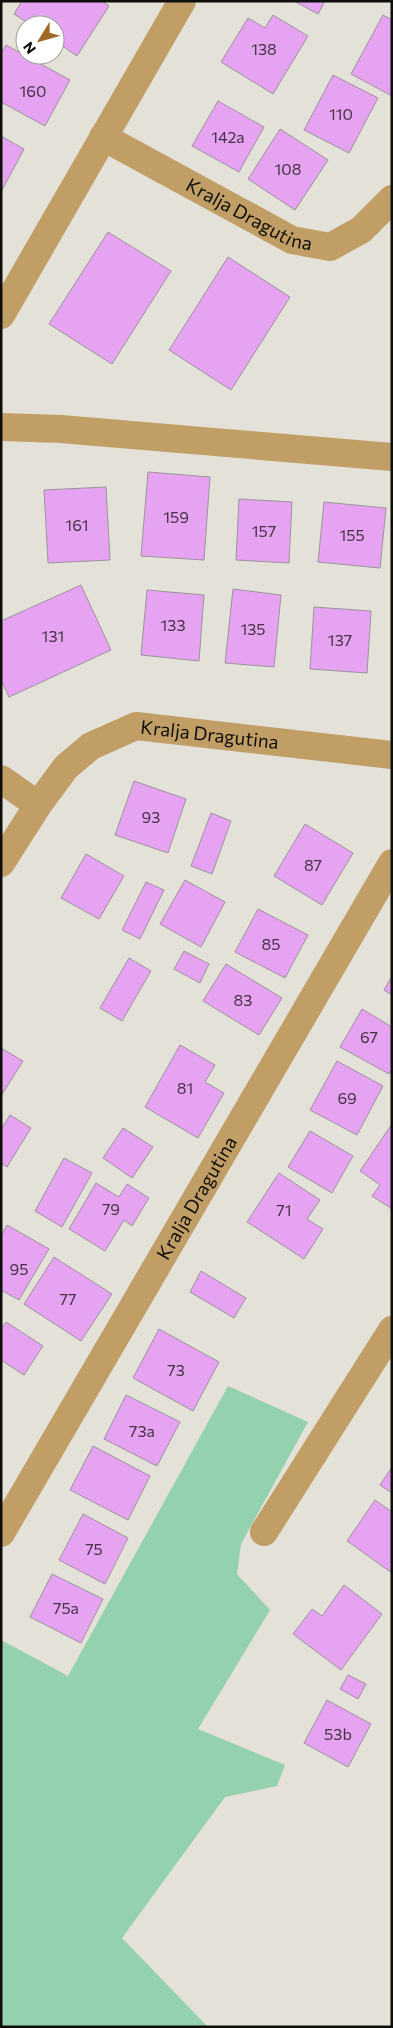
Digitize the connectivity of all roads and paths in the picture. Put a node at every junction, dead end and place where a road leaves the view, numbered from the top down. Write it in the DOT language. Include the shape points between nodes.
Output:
graph roads {
  1 [pos="182,1"];
  2 [pos="103,137"];
  3 [pos="392,199"];
  4 [pos="1,315"];
  5 [pos="1,427"];
  6 [pos="392,457"];
  7 [pos="392,755"];
  8 [pos="1,779"];
  9 [pos="38,805"];
  10 [pos="1,863"];
  11 [pos="392,863"];
  12 [pos="392,1330"];
  13 [pos="264,1532"];
  14 [pos="1,1533"];
  1 -- 2 [label="street"];
  2 -- 3 [label="street, Kralja Dragutina" via="292,240 330,247 361,230"];
  2 -- 4 [label="street"];
  5 -- 6 [label="street"];
  7 -- 9 [label="street, Kralja Dragutina" via="136,726 91,746 66,767"];
  8 -- 9 [label="street"];
  9 -- 10 [label="street, Kralja Dragutina"];
  11 -- 14 [label="street, Kralja Dragutina"];
  12 -- 13 [label="street"];
}
